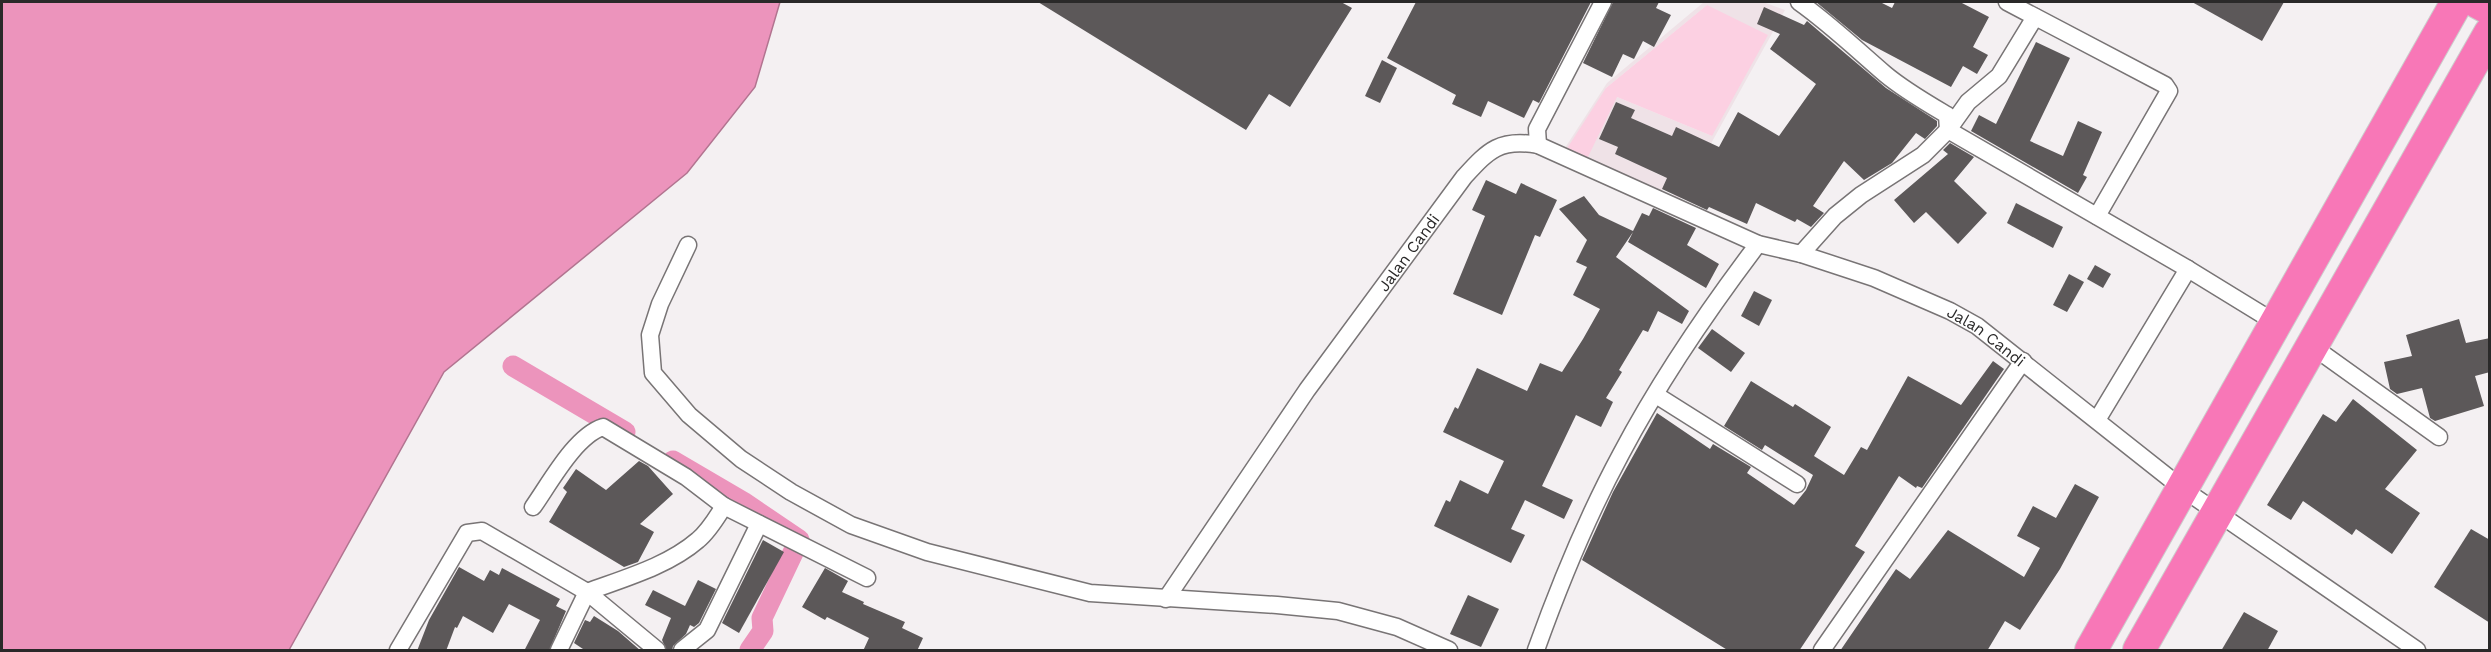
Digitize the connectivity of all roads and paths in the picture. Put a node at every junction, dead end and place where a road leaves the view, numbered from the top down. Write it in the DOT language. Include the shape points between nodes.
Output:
graph roads {
  1 [pos="1603,2"];
  2 [pos="1799,2"];
  3 [pos="2007,2"];
  4 [pos="2457,2"];
  5 [pos="2477,2"];
  6 [pos="2490,9"];
  7 [pos="2035,17"];
  8 [pos="2490,33"];
  9 [pos="1948,130"];
  10 [pos="1538,145"];
  11 [pos="2097,216"];
  12 [pos="1758,244"];
  13 [pos="688,245"];
  14 [pos="1801,254"];
  15 [pos="2188,269"];
  16 [pos="2276,324"];
  17 [pos="2312,346"];
  18 [pos="2022,361"];
  19 [pos="1656,395"];
  20 [pos="2097,420"];
  21 [pos="2439,437"];
  22 [pos="1797,484"];
  23 [pos="2183,489"];
  24 [pos="724,506"];
  25 [pos="533,507"];
  26 [pos="2217,513"];
  27 [pos="759,524"];
  28 [pos="867,578"];
  29 [pos="588,592"];
  30 [pos="1166,599"];
  31 [pos="398,651"];
  32 [pos="559,651"];
  33 [pos="657,651"];
  34 [pos="682,651"];
  35 [pos="1449,651"];
  36 [pos="1536,651"];
  37 [pos="1822,651"];
  38 [pos="2091,651"];
  39 [pos="2139,651"];
  40 [pos="2417,651"];
  1 -- 10 [label="street" via="1537,129"];
  2 -- 9 [label="street" via="1831,24 1911,94 1947,115"];
  3 -- 7 [label="street"];
  4 -- 16 [label="highway"];
  5 -- 6 [label="highway"];
  7 -- 9 [label="street" via="1999,76 1968,102"];
  7 -- 11 [label="street" via="2169,91"];
  8 -- 17 [label="highway"];
  9 -- 11 [label="street"];
  9 -- 14 [label="street" via="1923,155 1835,216"];
  10 -- 12 [label="street, Jalan Candi"];
  10 -- 30 [label="street, Jalan Candi" via="1517,141 1498,147 1484,155 1464,177 1307,390"];
  11 -- 15 [label="street"];
  12 -- 14 [label="street, Jalan Candi"];
  12 -- 19 [label="street" via="1721,293"];
  13 -- 30 [label="street" via="650,335 653,373 689,415 741,459 851,525 927,552 1090,593"];
  14 -- 18 [label="street, Jalan Candi" via="1874,278 1950,311 1977,326"];
  15 -- 16 [label="street"];
  15 -- 20 [label="street"];
  16 -- 23 [label="highway"];
  17 -- 21 [label="street"];
  17 -- 26 [label="highway"];
  18 -- 20 [label="street, Jalan Candi"];
  18 -- 37 [label="street"];
  19 -- 22 [label="street"];
  19 -- 36 [label="street" via="1621,453 1586,526"];
  20 -- 23 [label="street, Jalan Candi"];
  23 -- 26 [label="street, Jalan Candi"];
  23 -- 38 [label="highway"];
  24 -- 25 [label="street" via="686,477 603,427 581,441"];
  24 -- 27 [label="street"];
  24 -- 29 [label="street" via="700,538 681,552"];
  26 -- 39 [label="highway"];
  26 -- 40 [label="street, Jalan Candi"];
  27 -- 28 [label="street"];
  27 -- 34 [label="street" via="707,630"];
  29 -- 31 [label="street" via="475,530 467,533"];
  29 -- 32 [label="street"];
  29 -- 33 [label="street"];
  30 -- 35 [label="street" via="1338,611 1397,627"];
}
